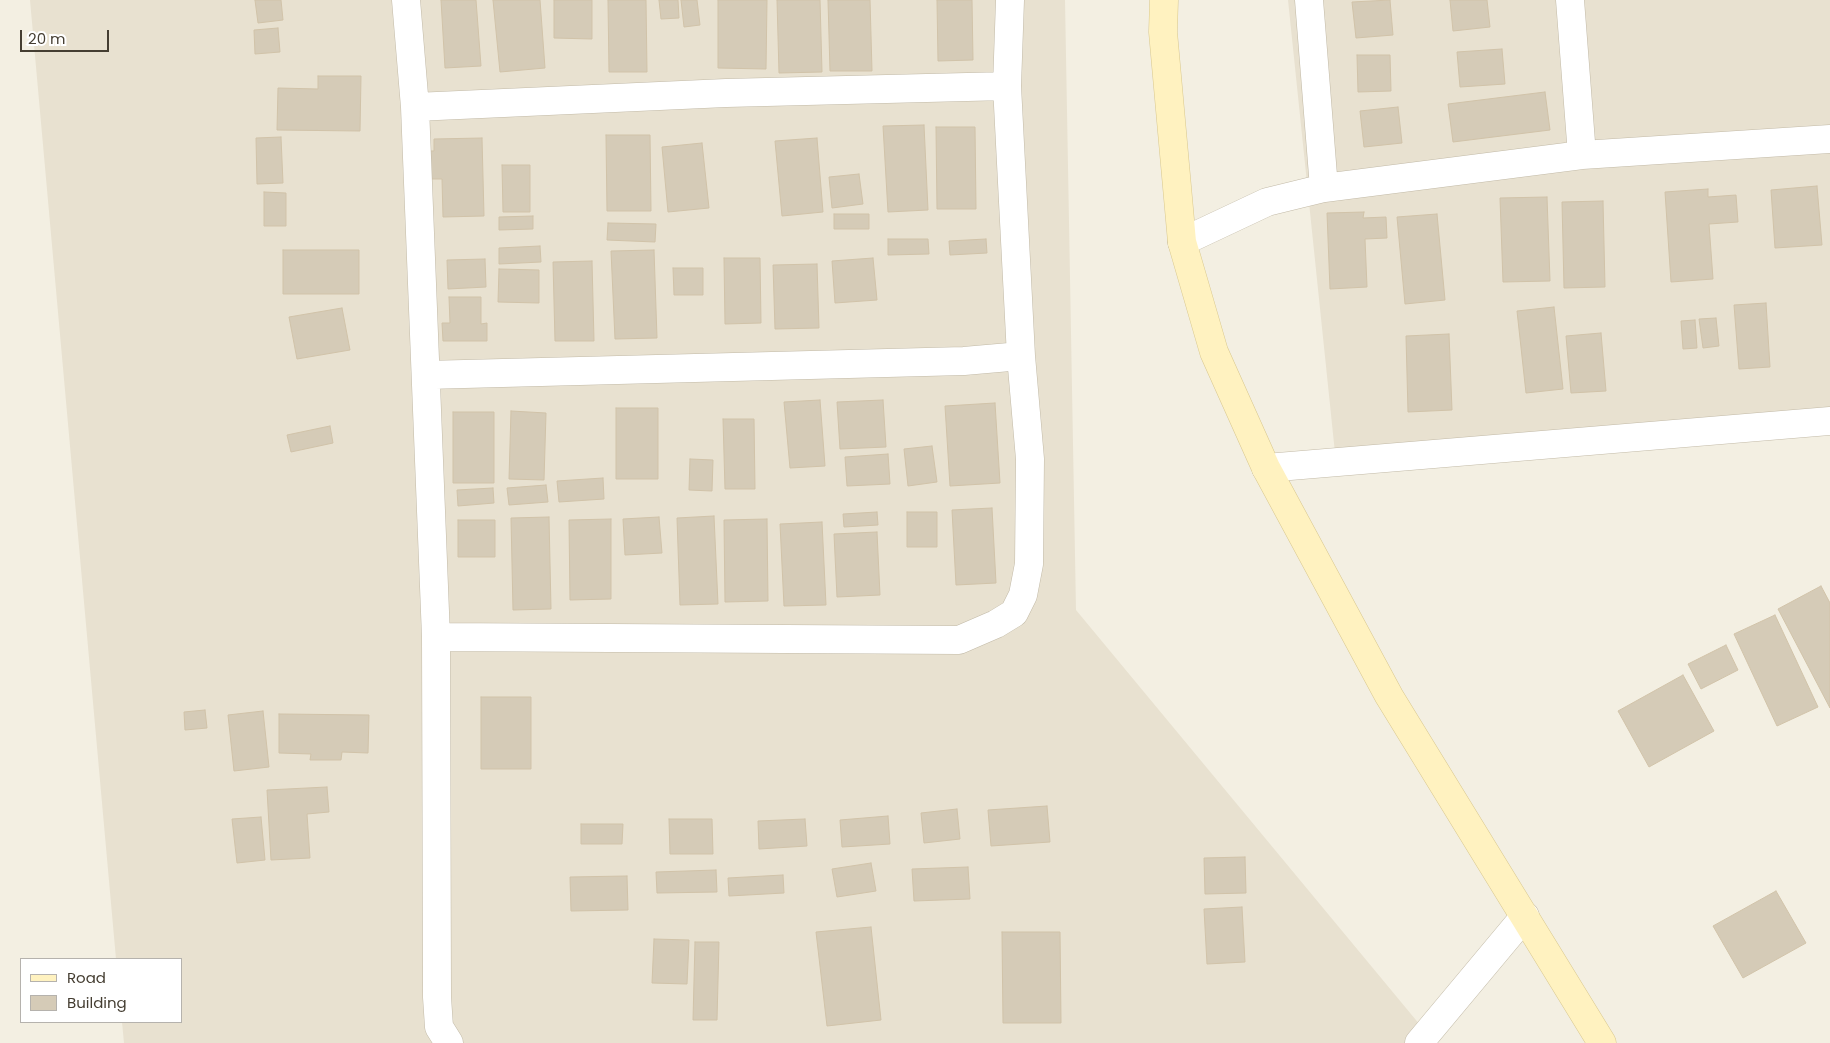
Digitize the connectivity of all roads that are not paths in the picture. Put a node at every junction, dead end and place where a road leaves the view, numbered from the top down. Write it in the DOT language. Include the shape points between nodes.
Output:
graph roads {
  1 [pos="406,0"];
  2 [pos="1010,0"];
  3 [pos="1164,0"];
  4 [pos="1309,0"];
  5 [pos="1570,0"];
  6 [pos="1007,86"];
  7 [pos="415,107"];
  8 [pos="1830,139"];
  9 [pos="1582,155"];
  10 [pos="1324,188"];
  11 [pos="1182,242"];
  12 [pos="1021,356"];
  13 [pos="426,375"];
  14 [pos="1830,421"];
  15 [pos="1266,468"];
  16 [pos="436,637"];
  17 [pos="1525,916"];
  18 [pos="449,1043"];
  19 [pos="1419,1043"];
  20 [pos="1602,1043"];
  1 -- 7 [label="street"];
  2 -- 6 [label="street"];
  3 -- 11 [label="street" via="1163,32"];
  4 -- 10 [label="street"];
  5 -- 9 [label="street"];
  6 -- 7 [label="street" via="726,93"];
  6 -- 12 [label="street"];
  7 -- 13 [label="street"];
  8 -- 9 [label="street"];
  9 -- 10 [label="street"];
  10 -- 11 [label="street" via="1267,202"];
  11 -- 15 [label="street" via="1214,352"];
  12 -- 13 [label="street" via="964,361"];
  12 -- 16 [label="street" via="1030,459 1029,564 1023,595 1014,613 996,624 959,640"];
  13 -- 16 [label="street"];
  14 -- 15 [label="street"];
  15 -- 17 [label="street" via="1390,696"];
  16 -- 18 [label="street" via="437,996 439,1027"];
  17 -- 19 [label="street"];
  17 -- 20 [label="street"];
}
